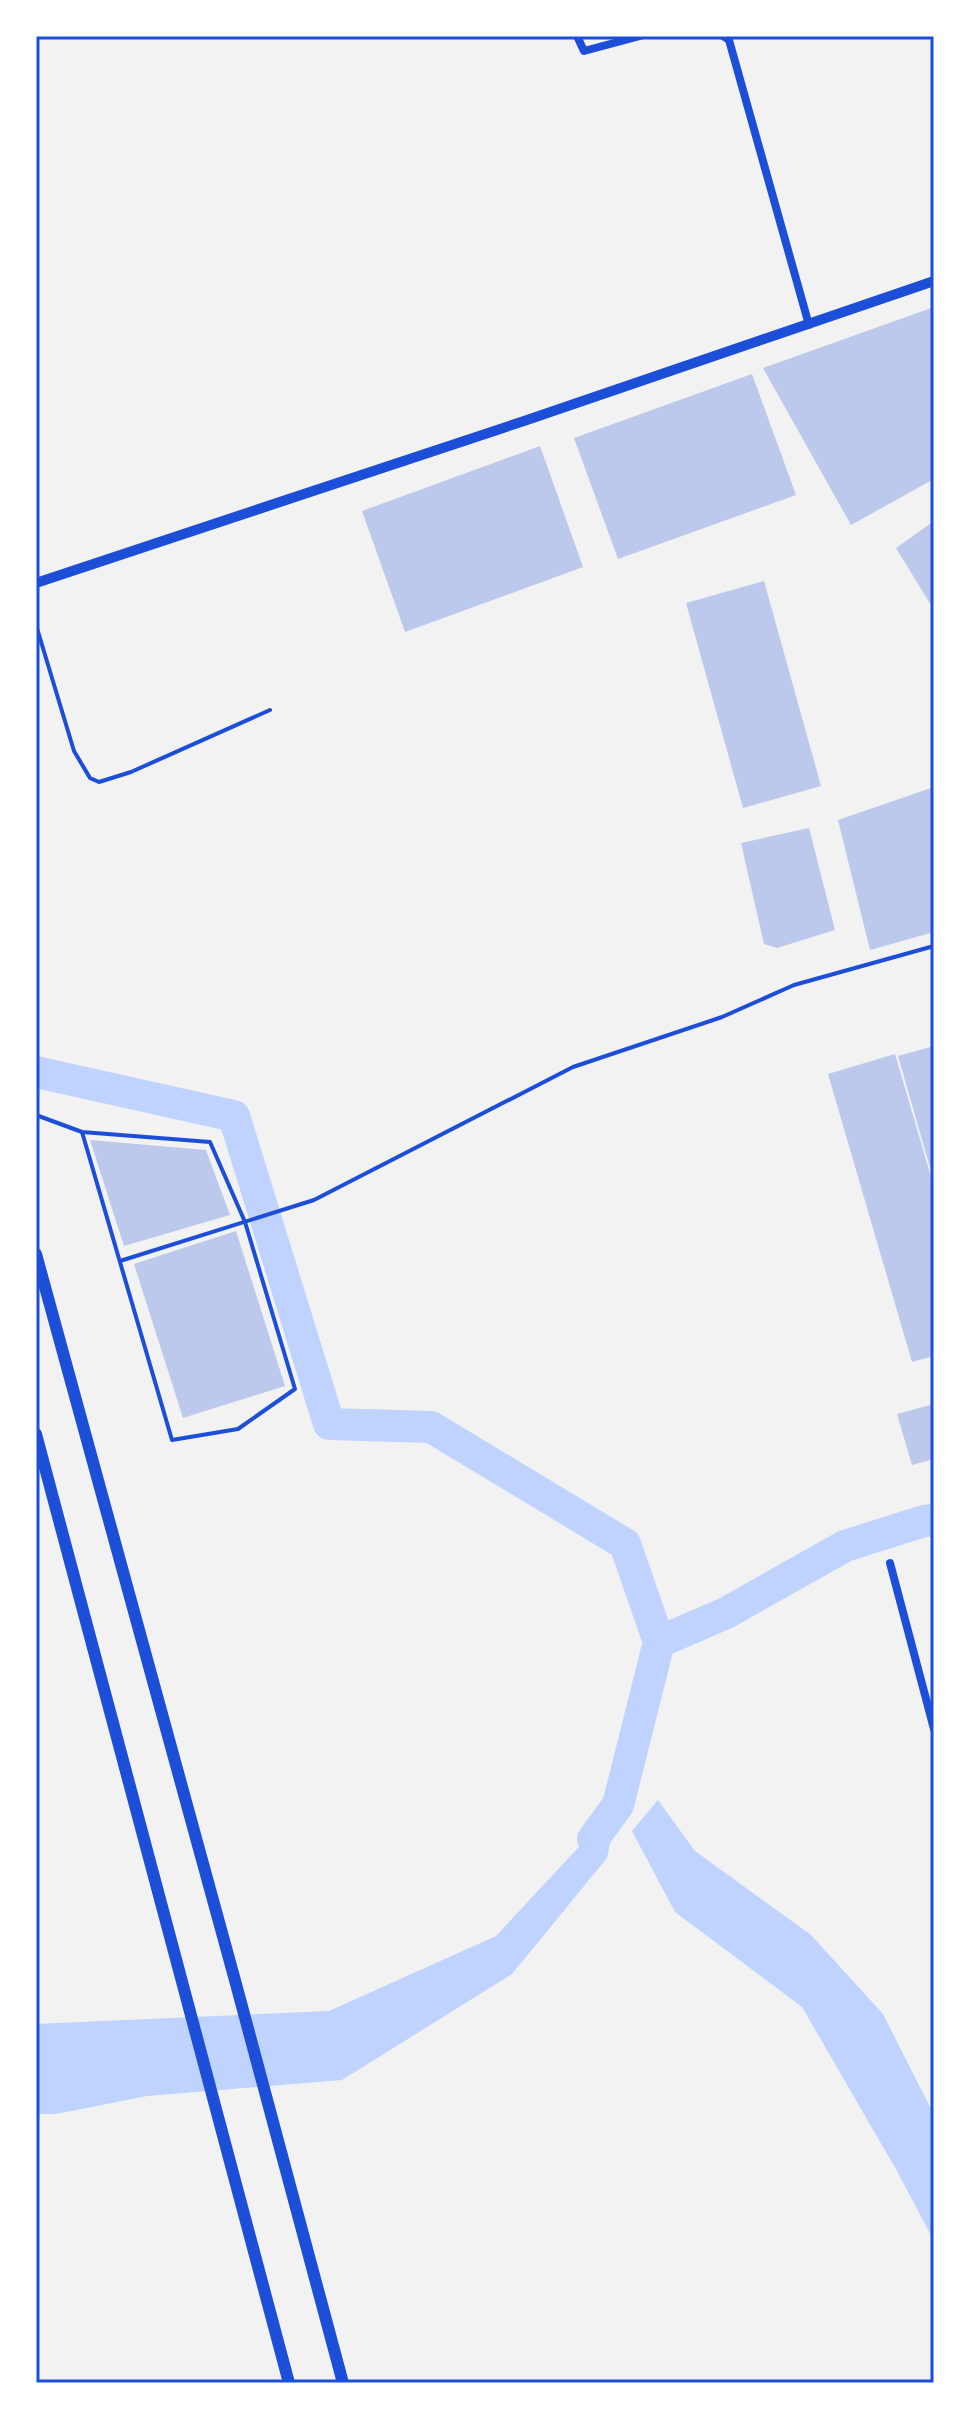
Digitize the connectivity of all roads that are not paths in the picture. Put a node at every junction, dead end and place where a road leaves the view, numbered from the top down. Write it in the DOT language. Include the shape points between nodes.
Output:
graph roads {
  1 [pos="577,36"];
  2 [pos="640,36"];
  3 [pos="723,36"];
  4 [pos="934,281"];
  5 [pos="809,325"];
  6 [pos="36,583"];
  7 [pos="36,625"];
  8 [pos="270,710"];
  9 [pos="934,946"];
  10 [pos="36,1115"];
  11 [pos="82,1132"];
  12 [pos="245,1222"];
  13 [pos="36,1254"];
  14 [pos="120,1261"];
  15 [pos="36,1434"];
  16 [pos="890,1563"];
  17 [pos="934,1729"];
  18 [pos="289,2383"];
  19 [pos="343,2383"];
  1 -- 2 [label="street" via="584,51"];
  3 -- 5 [label="street" via="729,40"];
  4 -- 5 [label="street"];
  5 -- 6 [label="street"];
  7 -- 8 [label="lane" via="74,751 90,778 99,782"];
  9 -- 12 [label="lane" via="794,985 722,1017 573,1067 314,1200"];
  10 -- 11 [label="lane"];
  11 -- 12 [label="lane" via="210,1142"];
  11 -- 14 [label="lane"];
  12 -- 14 [label="lane"];
  12 -- 14 [label="lane" via="295,1389 238,1429 172,1440"];
  13 -- 19 [label="highway"];
  15 -- 18 [label="highway"];
  16 -- 17 [label="street"];
}
